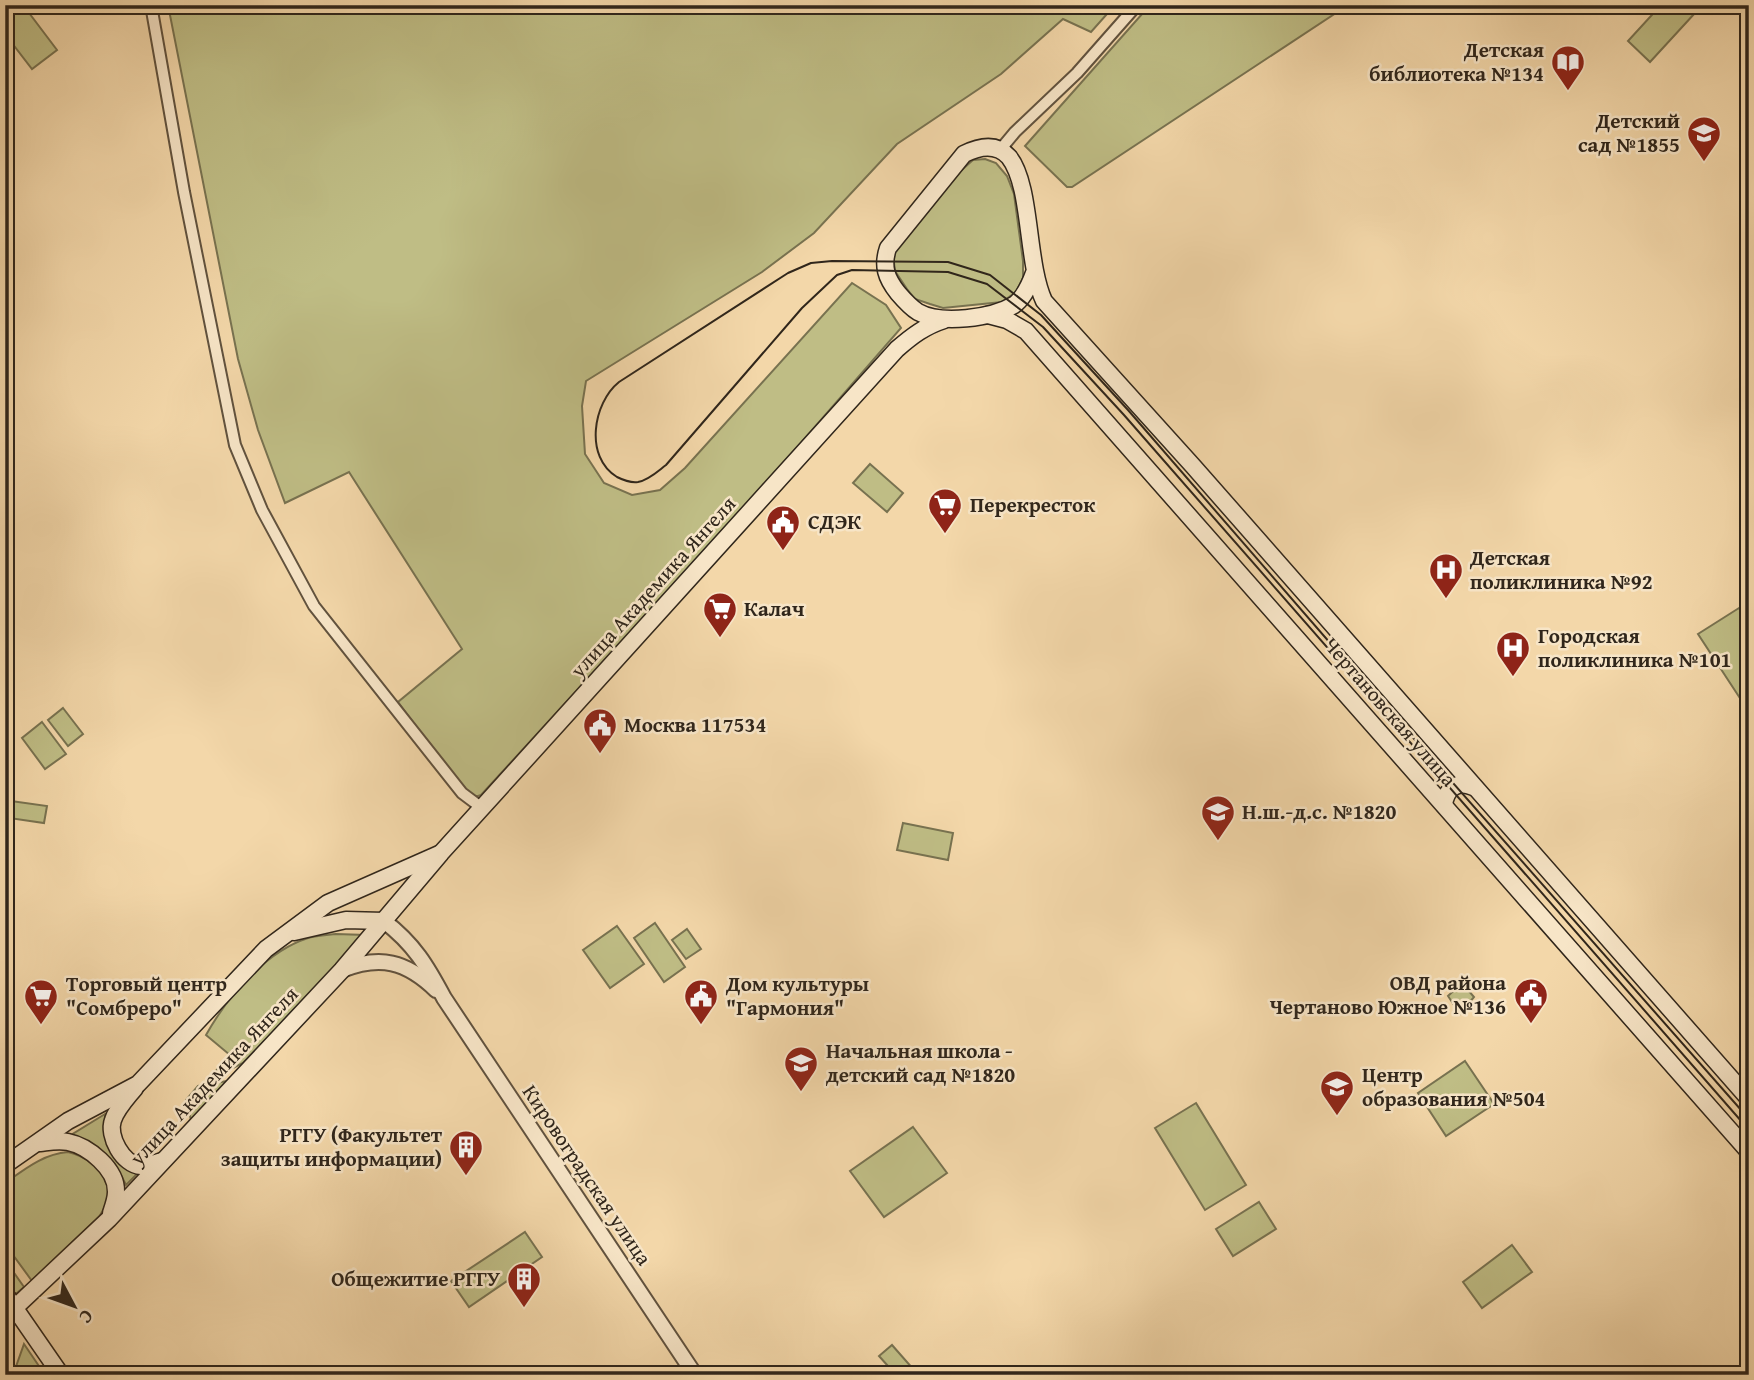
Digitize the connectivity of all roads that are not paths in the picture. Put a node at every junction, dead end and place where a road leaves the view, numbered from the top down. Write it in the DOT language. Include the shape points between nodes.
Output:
graph roads {
  1 [pos="151,5"];
  2 [pos="1137,5"];
  3 [pos="1000,150"];
  4 [pos="1034,273"];
  5 [pos="891,284"];
  6 [pos="988,315"];
  7 [pos="948,319"];
  8 [pos="897,349"];
  9 [pos="1473,786"];
  10 [pos="1444,804"];
  11 [pos="482,808"];
  12 [pos="441,853"];
  13 [pos="384,921"];
  14 [pos="284,934"];
  15 [pos="342,970"];
  16 [pos="444,998"];
  17 [pos="138,1084"];
  18 [pos="1749,1099"];
  19 [pos="37,1144"];
  20 [pos="1749,1152"];
  21 [pos="165,1160"];
  22 [pos="5,1165"];
  23 [pos="109,1219"];
  24 [pos="5,1294"];
  25 [pos="10,1312"];
  26 [pos="61,1375"];
  27 [pos="695,1375"];
  1 -- 11 [label="street" via="186,204 235,445 244,468 280,545 325,622 461,793"];
  2 -- 3 [label="street"];
  3 -- 4 [label="main road, Чертановская улица" via="1018,177"];
  3 -- 5 [label="main road" via="977,147 955,164 888,248 884,261"];
  4 -- 6 [label="main road, Чертановская улица" via="1015,304"];
  4 -- 9 [label="main road, Чертановская улица" via="1044,302"];
  5 -- 7 [label="main road, Чертановская улица" via="919,313"];
  5 -- 8 [label="main road" via="909,319 909,329"];
  6 -- 7 [label="main road, Чертановская улица"];
  6 -- 10 [label="main road, Чертановская улица" via="1026,331"];
  7 -- 8 [label="main road" via="912,335"];
  8 -- 11 [label="main road, улица Академика Янгеля"];
  9 -- 10 [label="main road" via="1455,785"];
  9 -- 18 [label="main road, Чертановская улица"];
  10 -- 20 [label="main road, Чертановская улица"];
  11 -- 12 [label="main road, улица Академика Янгеля"];
  12 -- 13 [label="main road, улица Академика Янгеля"];
  12 -- 14 [label="main road, улица Академика Янгеля" via="328,903"];
  13 -- 14 [label="main road" via="346,920"];
  13 -- 15 [label="main road, улица Академика Янгеля"];
  13 -- 16 [label="street, Кировоградская улица" via="415,948"];
  14 -- 17 [label="main road, улица Академика Янгеля"];
  15 -- 16 [label="street, Кировоградская улица" via="361,962 389,962 416,974"];
  15 -- 21 [label="main road, улица Академика Янгеля"];
  16 -- 27 [label="street, Кировоградская улица"];
  17 -- 19 [label="main road, улица Академика Янгеля" via="77,1116"];
  17 -- 21 [label="main road" via="113,1118 112,1136 133,1164"];
  19 -- 22 [label="main road, улица Академика Янгеля"];
  19 -- 23 [label="main road" via="76,1144 106,1168 116,1192"];
  21 -- 23 [label="main road, улица Академика Янгеля"];
  23 -- 25 [label="main road, улица Академика Янгеля"];
  24 -- 25 [label="main road"];
  25 -- 26 [label="main road"];
}
